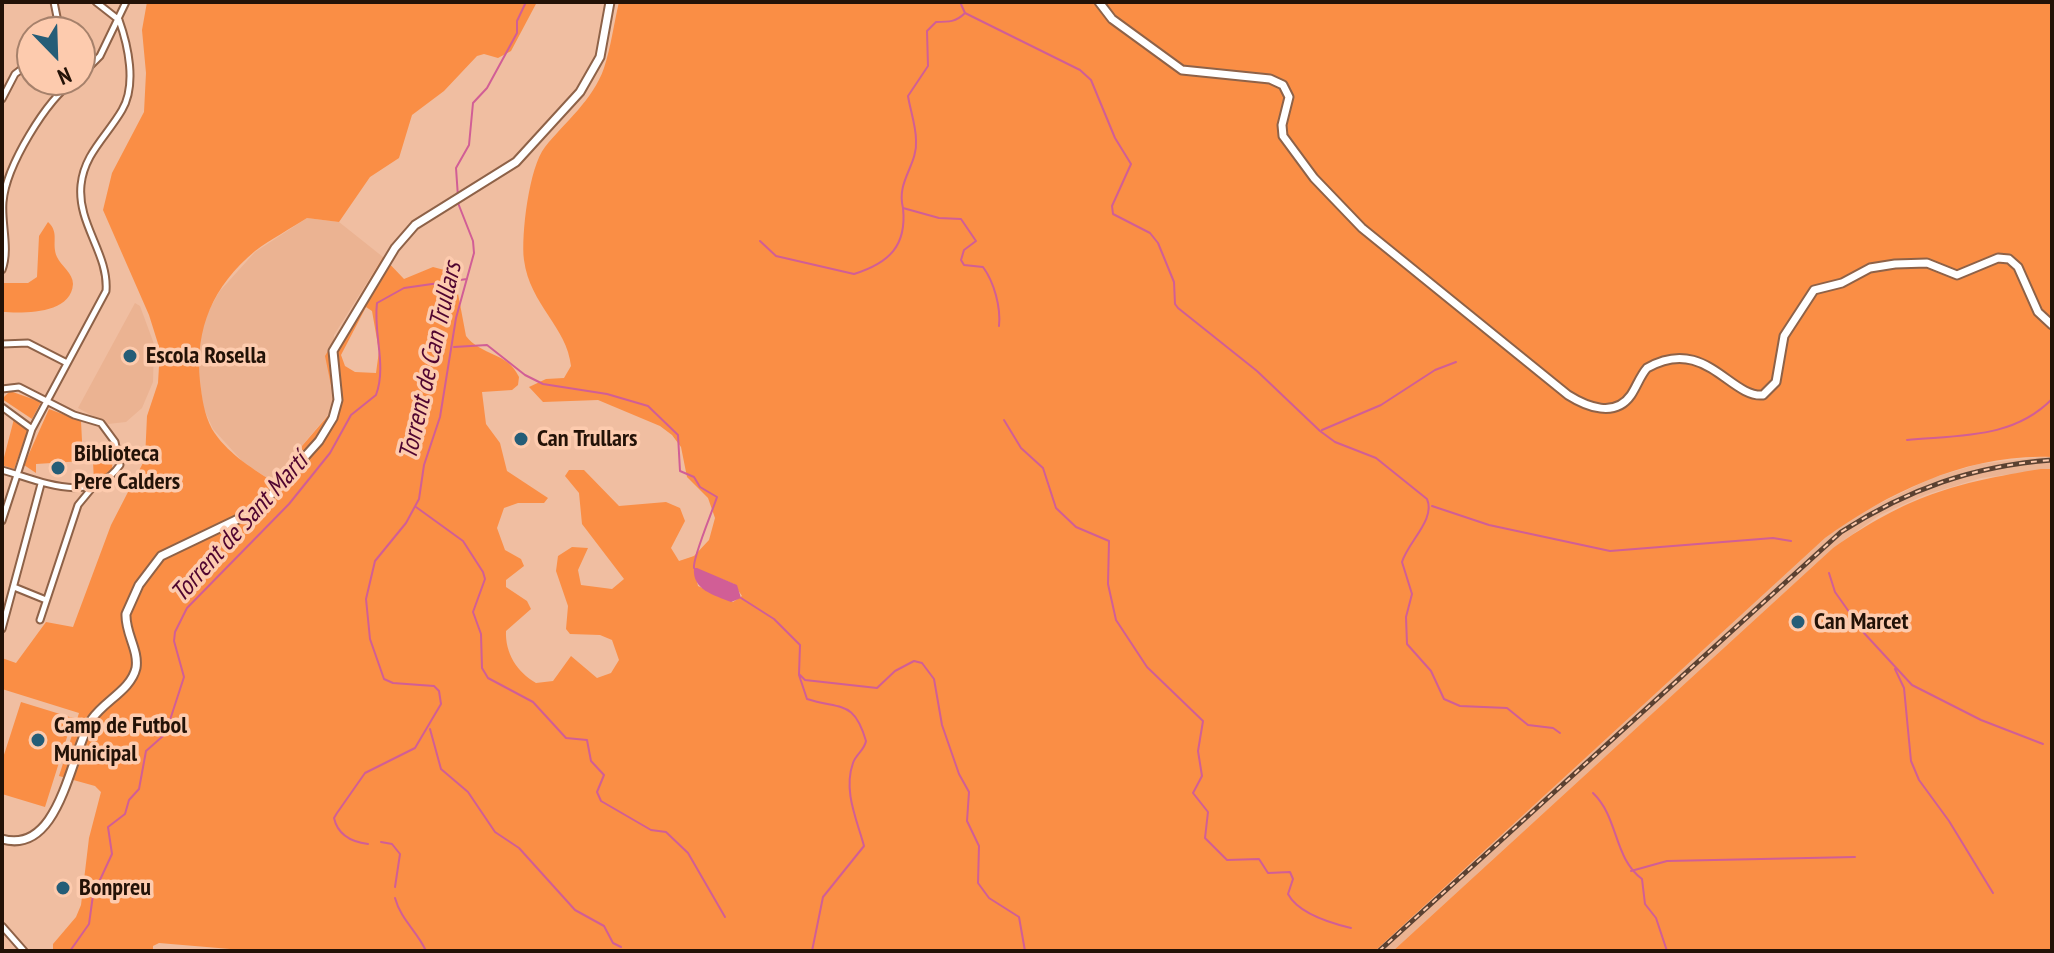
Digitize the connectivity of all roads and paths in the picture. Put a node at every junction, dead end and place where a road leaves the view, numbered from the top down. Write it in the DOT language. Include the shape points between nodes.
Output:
graph roads {
  1 [pos="96,2"];
  2 [pos="126,2"];
  3 [pos="610,2"];
  4 [pos="1099,2"];
  5 [pos="119,20"];
  6 [pos="96,60"];
  7 [pos="16,73"];
  8 [pos="57,96"];
  9 [pos="2,99"];
  10 [pos="2,270"];
  11 [pos="2052,325"];
  12 [pos="2,344"];
  13 [pos="67,363"];
  14 [pos="2,389"];
  15 [pos="47,402"];
  16 [pos="2,407"];
  17 [pos="32,429"];
  18 [pos="2,470"];
  19 [pos="17,474"];
  20 [pos="41,484"];
  21 [pos="93,487"];
  22 [pos="2,521"];
  23 [pos="14,587"];
  24 [pos="46,600"];
  25 [pos="40,620"];
  26 [pos="2,629"];
  27 [pos="2,839"];
  28 [pos="2,926"];
  29 [pos="24,951"];
  1 -- 5 [label="street"];
  2 -- 5 [label="street"];
  3 -- 27 [label="street" via="600,57 588,83 523,155 401,239 338,338 332,364 338,400 319,441 257,510 176,546 151,566 126,614 135,672 83,735 59,807 49,821 21,840"];
  4 -- 11 [label="street" via="1112,19 1182,70 1270,79 1283,85 1289,97 1283,136 1325,191 1387,248 1587,405 1616,407 1627,400 1647,368 1679,361 1704,364 1748,392 1763,395 1776,382 1782,342 1807,296 1878,266 1921,262 1957,275 1992,260 2009,259 2018,267 2034,305"];
  5 -- 6 [label="street"];
  5 -- 13 [label="street" via="128,57 127,100 88,160 80,196 105,272 106,291"];
  7 -- 9 [label="street"];
  8 -- 10 [label="street" via="7,178"];
  12 -- 13 [label="street" via="28,343"];
  13 -- 15 [label="street"];
  14 -- 15 [label="street" via="19,387"];
  15 -- 17 [label="street"];
  15 -- 21 [label="street" via="101,423 115,442 120,465"];
  16 -- 17 [label="street"];
  17 -- 19 [label="street"];
  18 -- 19 [label="street"];
  19 -- 20 [label="street"];
  19 -- 22 [label="street"];
  20 -- 21 [label="street"];
  20 -- 23 [label="street"];
  21 -- 24 [label="street" via="78,505"];
  23 -- 24 [label="street"];
  23 -- 26 [label="street"];
  24 -- 25 [label="street"];
  28 -- 29 [label="street"];
}
